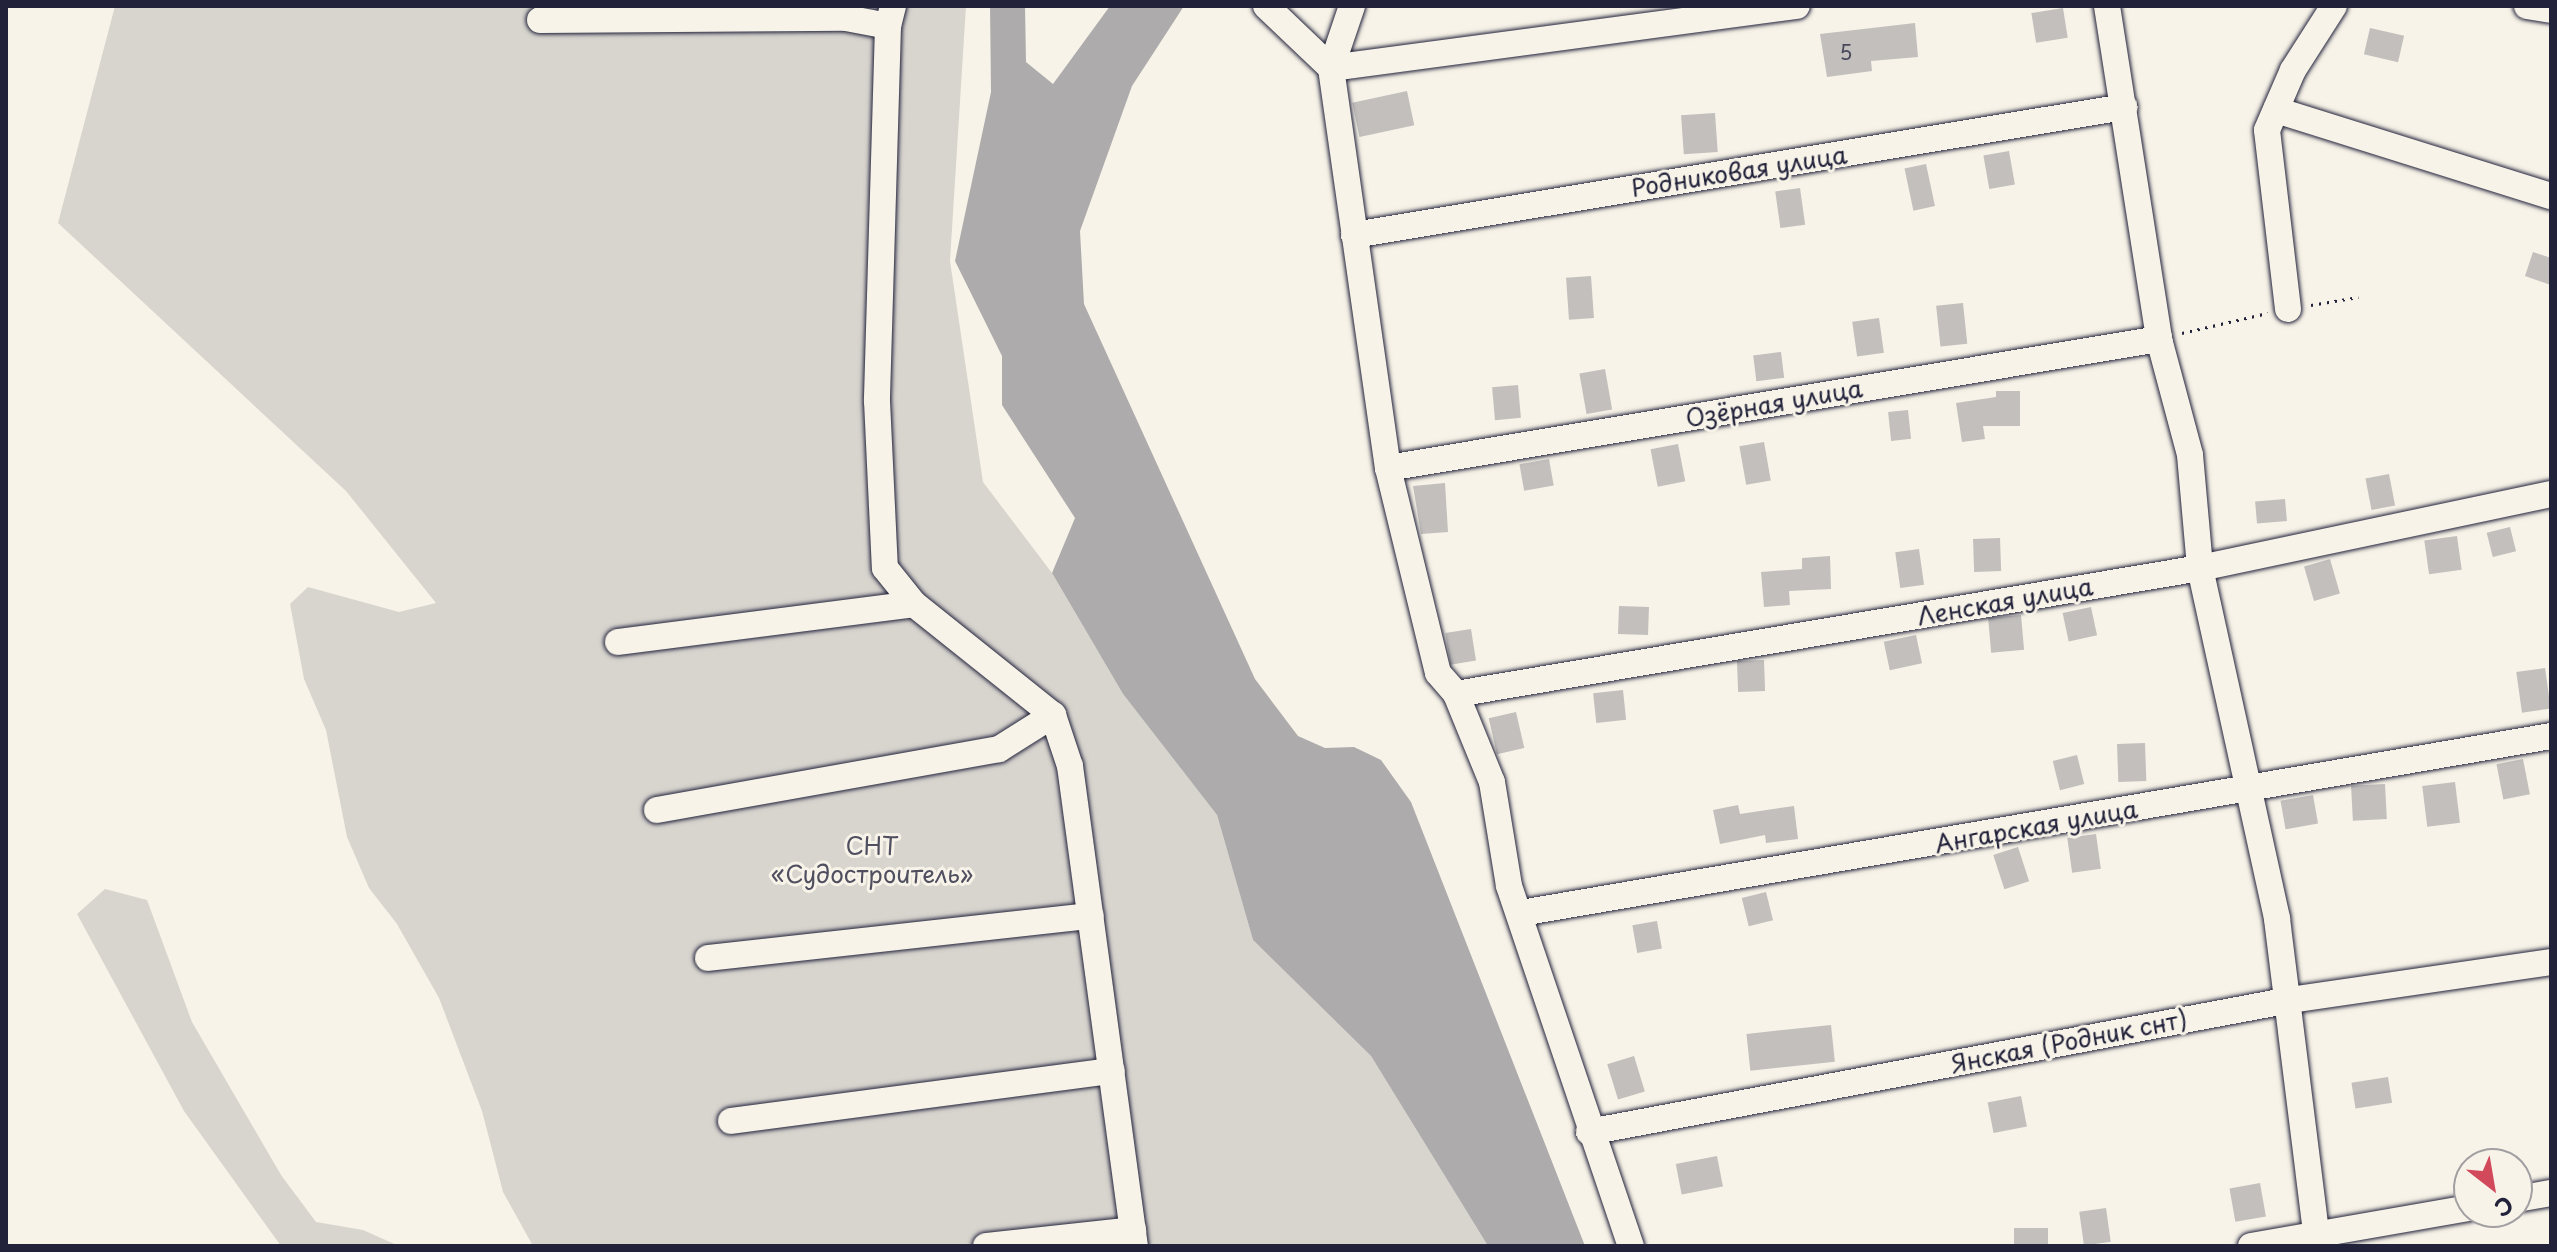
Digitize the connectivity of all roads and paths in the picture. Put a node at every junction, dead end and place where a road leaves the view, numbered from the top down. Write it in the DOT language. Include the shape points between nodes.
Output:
graph roads {
  1 [pos="1352,6"];
  2 [pos="1797,6"];
  3 [pos="2107,6"];
  4 [pos="2334,6"];
  5 [pos="2527,6"];
  6 [pos="1269,8"];
  7 [pos="2551,10"];
  8 [pos="891,16"];
  9 [pos="540,20"];
  10 [pos="1331,68"];
  11 [pos="2124,107"];
  12 [pos="2276,110"];
  13 [pos="2551,196"];
  14 [pos="1354,235"];
  15 [pos="2358,297"];
  16 [pos="2288,309"];
  17 [pos="2159,339"];
  18 [pos="1388,468"];
  19 [pos="2551,494"];
  20 [pos="2200,568"];
  21 [pos="914,604"];
  22 [pos="618,642"];
  23 [pos="1456,694"];
  24 [pos="1053,715"];
  25 [pos="2551,736"];
  26 [pos="2249,790"];
  27 [pos="657,810"];
  28 [pos="1521,913"];
  29 [pos="1091,916"];
  30 [pos="708,958"];
  31 [pos="2551,962"];
  32 [pos="2290,1000"];
  33 [pos="1112,1071"];
  34 [pos="731,1121"];
  35 [pos="1589,1132"];
  36 [pos="2453,1211"];
  37 [pos="1134,1238"];
  38 [pos="2317,1240"];
  39 [pos="986,1246"];
  40 [pos="1631,1246"];
  41 [pos="2251,1246"];
  1 -- 10 [label="street"];
  2 -- 10 [label="street"];
  3 -- 11 [label="street"];
  4 -- 12 [label="street" via="2293,70"];
  5 -- 7 [label="street"];
  6 -- 10 [label="street"];
  8 -- 9 [label="street"];
  8 -- 21 [label="street" via="877,401 885,568"];
  10 -- 14 [label="street"];
  11 -- 14 [label="street, Родниковая улица"];
  11 -- 17 [label="street"];
  12 -- 13 [label="street"];
  12 -- 16 [label="street" via="2267,130"];
  14 -- 18 [label="street"];
  15 -- 16 [label="path"];
  16 -- 17 [label="path"];
  17 -- 18 [label="street, Озёрная улица"];
  17 -- 20 [label="street" via="2190,455"];
  18 -- 23 [label="street" via="1438,673"];
  19 -- 20 [label="street, Ленская улица"];
  20 -- 23 [label="street, Ленская улица"];
  20 -- 26 [label="street"];
  21 -- 22 [label="street"];
  21 -- 24 [label="street"];
  23 -- 28 [label="street" via="1492,782 1509,886"];
  24 -- 27 [label="street" via="999,749"];
  24 -- 29 [label="street" via="1070,766"];
  25 -- 26 [label="street, Ангарская улица"];
  26 -- 28 [label="street, Ангарская улица"];
  26 -- 32 [label="street"];
  28 -- 35 [label="street"];
  29 -- 30 [label="street"];
  29 -- 33 [label="street"];
  31 -- 32 [label="street, Янская (Родник снт)"];
  32 -- 35 [label="street, Янская (Родник снт)"];
  32 -- 38 [label="street"];
  33 -- 34 [label="street"];
  33 -- 37 [label="street"];
  35 -- 40 [label="street"];
  36 -- 38 [label="street"];
  37 -- 39 [label="street"];
  38 -- 41 [label="street"];
}
